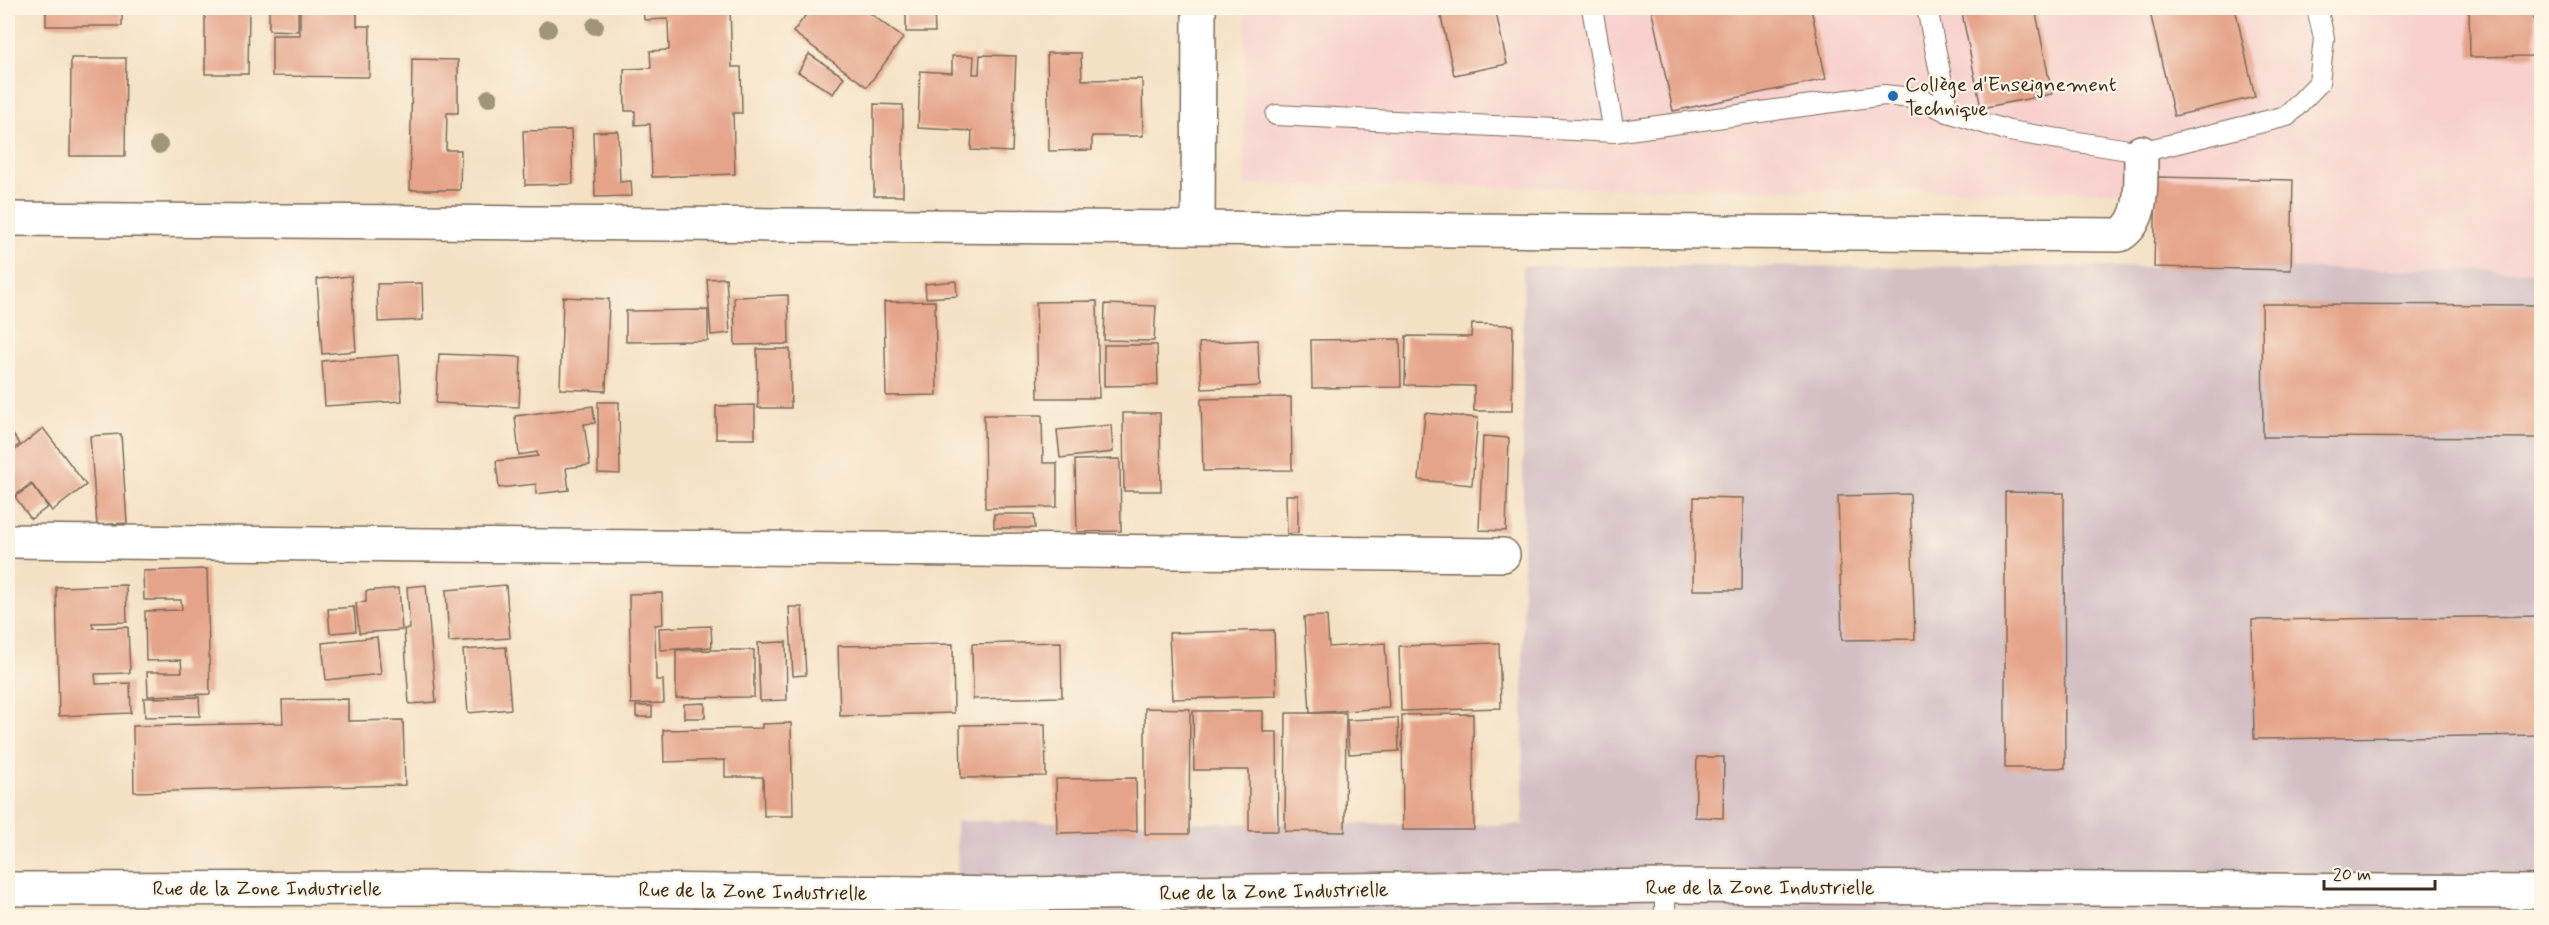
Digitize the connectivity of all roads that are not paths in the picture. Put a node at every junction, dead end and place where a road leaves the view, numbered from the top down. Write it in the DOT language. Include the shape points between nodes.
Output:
graph roads {
  1 [pos="1199,8"];
  2 [pos="1592,8"];
  3 [pos="1927,8"];
  4 [pos="2317,8"];
  5 [pos="1948,112"];
  6 [pos="1276,115"];
  7 [pos="1614,132"];
  8 [pos="2141,152"];
  9 [pos="8,219"];
  10 [pos="1198,227"];
  11 [pos="8,541"];
  12 [pos="1503,555"];
  13 [pos="8,889"];
  14 [pos="2541,891"];
  15 [pos="1665,902"];
  16 [pos="1012,906"];
  1 -- 10 [label="street"];
  2 -- 7 [label="lane"];
  3 -- 5 [label="lane"];
  4 -- 8 [label="lane" via="2324,38 2319,84 2287,117"];
  5 -- 7 [label="lane" via="1921,99 1884,95"];
  5 -- 8 [label="lane" via="2010,131"];
  6 -- 7 [label="lane"];
  8 -- 10 [label="street" via="2136,217 2131,228 2120,235"];
  9 -- 10 [label="street"];
  11 -- 12 [label="street"];
  13 -- 16 [label="street, Rue de la Zone Industrielle" via="457,888"];
  14 -- 15 [label="street, Rue de la Zone Industrielle"];
  15 -- 16 [label="street, Rue de la Zone Industrielle"];
}
